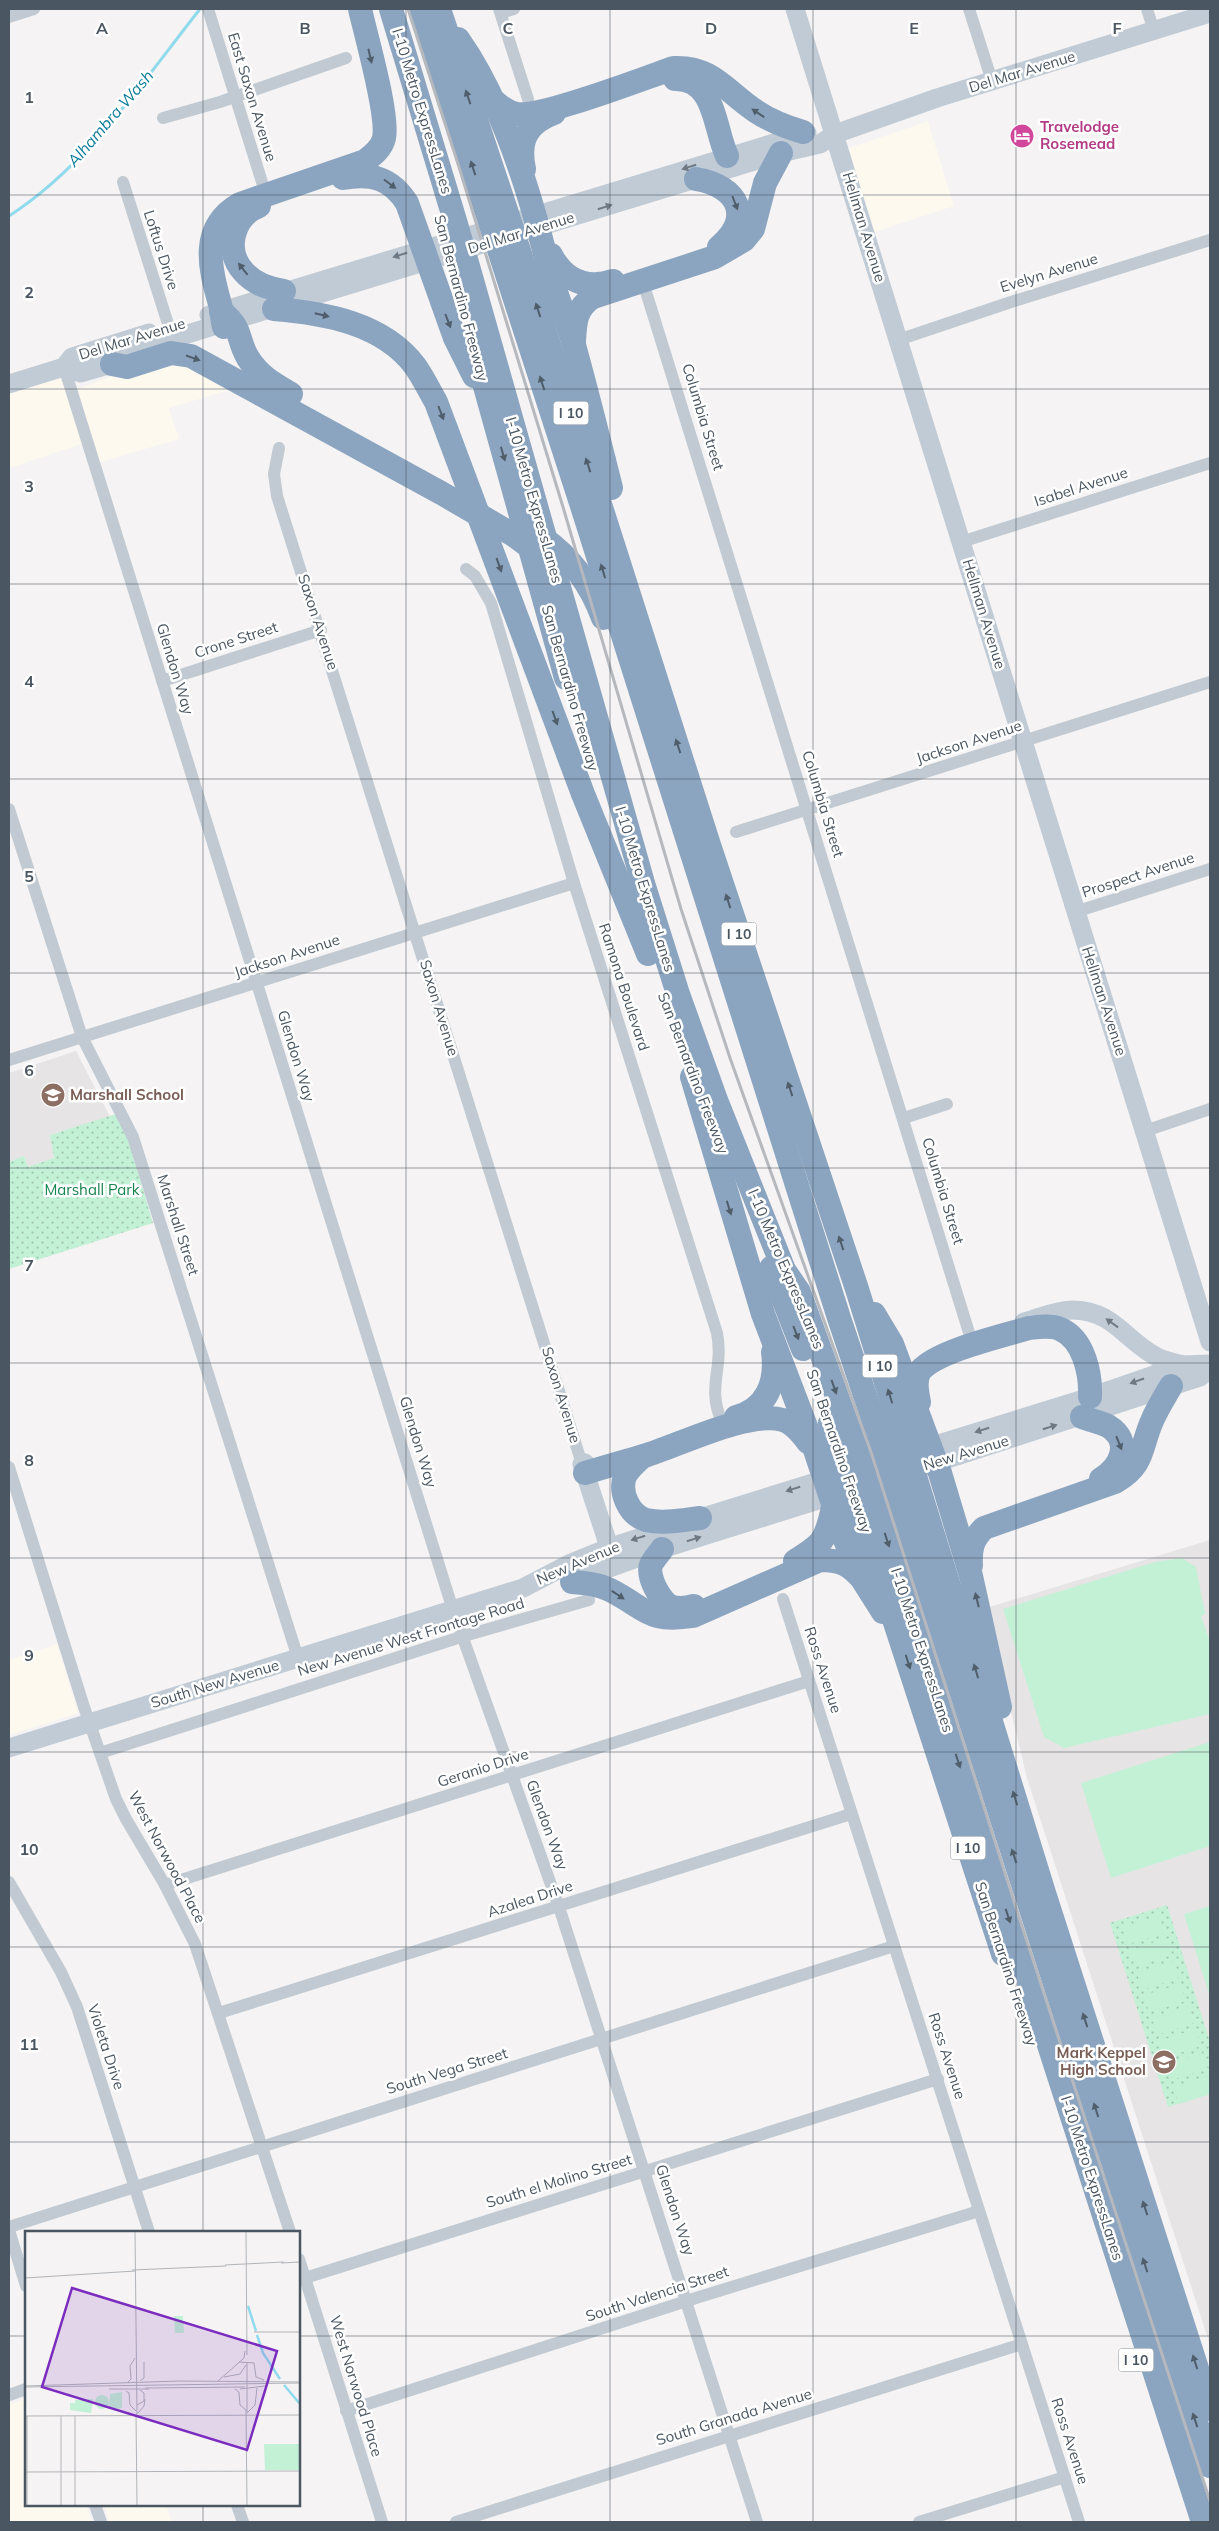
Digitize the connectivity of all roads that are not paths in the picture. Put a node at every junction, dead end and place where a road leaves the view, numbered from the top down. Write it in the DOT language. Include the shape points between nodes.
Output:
graph roads {
  1 [pos="34,9"];
  2 [pos="360,9"];
  3 [pos="375,9"];
  4 [pos="391,9"];
  5 [pos="514,9"];
  6 [pos="795,9"];
  7 [pos="969,9"];
  8 [pos="1147,9"];
  9 [pos="434,11"];
  10 [pos="500,11"];
  11 [pos="1210,13"];
  12 [pos="210,14"];
  13 [pos="9,17"];
  14 [pos="1154,31"];
  15 [pos="346,58"];
  16 [pos="992,81"];
  17 [pos="235,97"];
  18 [pos="528,99"];
  19 [pos="494,101"];
  20 [pos="163,118"];
  21 [pos="803,132"];
  22 [pos="835,134"];
  23 [pos="781,153"];
  24 [pos="727,156"];
  25 [pos="696,179"];
  26 [pos="123,182"];
  27 [pos="266,195"];
  28 [pos="531,202"];
  29 [pos="450,227"];
  30 [pos="543,240"];
  31 [pos="1210,240"];
  32 [pos="509,250"];
  33 [pos="461,266"];
  34 [pos="642,279"];
  35 [pos="279,300"];
  36 [pos="226,318"];
  37 [pos="168,327"];
  38 [pos="898,340"];
  39 [pos="574,345"];
  40 [pos="112,364"];
  41 [pos="64,366"];
  42 [pos="9,384"];
  43 [pos="262,395"];
  44 [pos="490,407"];
  45 [pos="279,448"];
  46 [pos="1210,463"];
  47 [pos="440,485"];
  48 [pos="961,542"];
  49 [pos="466,569"];
  50 [pos="625,578"];
  51 [pos="320,630"];
  52 [pos="162,680"];
  53 [pos="1210,682"];
  54 [pos="620,711"];
  55 [pos="1024,742"];
  56 [pos="9,809"];
  57 [pos="808,810"];
  58 [pos="736,832"];
  59 [pos="1210,869"];
  60 [pos="574,883"];
  61 [pos="1075,912"];
  62 [pos="415,933"];
  63 [pos="648,954"];
  64 [pos="256,982"];
  65 [pos="82,1037"];
  66 [pos="9,1060"];
  67 [pos="692,1077"];
  68 [pos="947,1104"];
  69 [pos="1210,1109"];
  70 [pos="904,1118"];
  71 [pos="1145,1131"];
  72 [pos="857,1289"];
  73 [pos="799,1292"];
  74 [pos="839,1318"];
  75 [pos="770,1333"];
  76 [pos="972,1339"];
  77 [pos="1210,1342"];
  78 [pos="892,1344"];
  79 [pos="1210,1364"];
  80 [pos="1183,1365"];
  81 [pos="1210,1369"];
  82 [pos="1171,1386"];
  83 [pos="1086,1407"];
  84 [pos="722,1422"];
  85 [pos="926,1431"];
  86 [pos="894,1445"];
  87 [pos="643,1456"];
  88 [pos="835,1460"];
  89 [pos="9,1467"];
  90 [pos="584,1468"];
  91 [pos="940,1474"];
  92 [pos="905,1483"];
  93 [pos="864,1496"];
  94 [pos="833,1507"];
  95 [pos="700,1518"];
  96 [pos="608,1548"];
  97 [pos="662,1549"];
  98 [pos="616,1567"];
  99 [pos="971,1576"];
  100 [pos="572,1582"];
  101 [pos="864,1582"];
  102 [pos="523,1588"];
  103 [pos="783,1599"];
  104 [pos="589,1600"];
  105 [pos="453,1610"];
  106 [pos="898,1631"];
  107 [pos="464,1636"];
  108 [pos="298,1658"];
  109 [pos="809,1681"];
  110 [pos="90,1724"];
  111 [pos="9,1748"];
  112 [pos="100,1753"];
  113 [pos="1006,1768"];
  114 [pos="512,1776"];
  115 [pos="851,1814"];
  116 [pos="9,1882"];
  117 [pos="166,1885"];
  118 [pos="560,1907"];
  119 [pos="894,1946"];
  120 [pos="219,2013"];
  121 [pos="602,2040"];
  122 [pos="938,2079"];
  123 [pos="262,2147"];
  124 [pos="645,2172"];
  125 [pos="134,2188"];
  126 [pos="979,2211"];
  127 [pos="9,2229"];
  128 [pos="149,2231"];
  129 [pos="290,2231"];
  130 [pos="300,2263"];
  131 [pos="305,2278"];
  132 [pos="25,2283"];
  133 [pos="687,2301"];
  134 [pos="1022,2344"];
  135 [pos="25,2389"];
  136 [pos="9,2396"];
  137 [pos="1210,2409"];
  138 [pos="346,2411"];
  139 [pos="730,2435"];
  140 [pos="1210,2466"];
  141 [pos="1065,2477"];
  142 [pos="95,2506"];
  143 [pos="237,2506"];
  144 [pos="101,2522"];
  145 [pos="243,2522"];
  146 [pos="382,2522"];
  147 [pos="456,2522"];
  148 [pos="757,2522"];
  149 [pos="919,2522"];
  150 [pos="1079,2522"];
  151 [pos="1188,2522"];
  152 [pos="1203,2522"];
  1 -- 13 [label="street"];
  2 -- 27 [label="highway, one-way" via="384,117 384,140 365,162"];
  3 -- 29 [label="highway, San Bernardino Freeway"];
  4 -- 29 [label="highway, I-10 Metro ExpressLanes"];
  5 -- 10 [label="street"];
  6 -- 22 [label="main road, Hellman Avenue"];
  7 -- 16 [label="street"];
  8 -- 14 [label="street"];
  9 -- 19 [label="highway" via="470,56"];
  32 -- 9 [label="highway, I 10, one-way"];
  10 -- 18 [label="street"];
  11 -- 14 [label="main road, Del Mar Avenue"];
  12 -- 17 [label="street, East Saxon Avenue"];
  14 -- 16 [label="main road, Del Mar Avenue"];
  15 -- 17 [label="street"];
  16 -- 22 [label="main road, Del Mar Avenue"];
  17 -- 20 [label="street"];
  17 -- 27 [label="street, East Saxon Avenue"];
  21 -- 19 [label="highway, one-way" via="778,125 755,112 705,72 685,67 532,113 518,115"];
  19 -- 28 [label="highway"];
  21 -- 22 [label="main road, Del Mar Avenue"];
  21 -- 24 [label="main road, Del Mar Avenue"];
  22 -- 23 [label="main road, Del Mar Avenue" via="820,144"];
  22 -- 38 [label="main road, Hellman Avenue"];
  23 -- 25 [label="main road, Del Mar Avenue"];
  23 -- 34 [label="highway" via="765,183 753,230 744,240 715,257"];
  24 -- 28 [label="highway" via="703,90 692,81 660,80 558,111 533,124 522,147"];
  24 -- 35 [label="main road, Del Mar Avenue, one-way"];
  25 -- 30 [label="highway, one-way" via="711,181 725,189 733,196 738,208 738,220 732,236 719,247 608,283 591,285 569,279 553,260"];
  35 -- 25 [label="main road, Del Mar Avenue, one-way"];
  26 -- 37 [label="street, Loftus Drive"];
  27 -- 36 [label="highway" via="230,209 215,229 210,257 211,274"];
  28 -- 30 [label="highway"];
  29 -- 33 [label="highway, I-10 Metro ExpressLanes"];
  30 -- 39 [label="highway"];
  31 -- 38 [label="street, Evelyn Avenue"];
  50 -- 32 [label="highway, I 10, one-way"];
  74 -- 32 [label="highway, I-10 Metro ExpressLanes, one-way"];
  33 -- 44 [label="highway, San Bernardino Freeway / I 10"];
  33 -- 73 [label="highway, I-10 Metro ExpressLanes" via="678,994 716,1100 781,1261"];
  34 -- 39 [label="highway" via="585,302 576,314"];
  34 -- 57 [label="street, Columbia Street"];
  35 -- 36 [label="main road, Del Mar Avenue"];
  35 -- 44 [label="highway, one-way" via="242,270 237,261 233,241 235,230 244,216 256,207 343,178 382,178 399,191 407,203 455,338"];
  35 -- 63 [label="highway, one-way" via="376,332 396,345 415,366 432,395 489,538 583,794"];
  36 -- 37 [label="main road, Del Mar Avenue"];
  36 -- 40 [label="main road, Del Mar Avenue" via="135,350"];
  36 -- 43 [label="highway" via="237,363"];
  36 -- 47 [label="highway" via="247,356 266,379"];
  37 -- 41 [label="main road, Del Mar Avenue" via="72,357"];
  38 -- 48 [label="main road, Hellman Avenue"];
  39 -- 50 [label="highway" via="624,540"];
  40 -- 41 [label="main road, Del Mar Avenue" via="80,373"];
  40 -- 43 [label="highway, one-way" via="127,366 171,353 191,356"];
  41 -- 42 [label="main road, Del Mar Avenue"];
  41 -- 52 [label="street, Glendon Way"];
  43 -- 47 [label="highway"];
  44 -- 63 [label="highway, San Bernardino Freeway / I 10, one-way"];
  45 -- 51 [label="street, Saxon Avenue" via="274,474 277,496"];
  46 -- 48 [label="street, Isabel Avenue"];
  47 -- 54 [label="highway" via="533,531 558,548 577,568 603,616"];
  48 -- 55 [label="main road, Hellman Avenue"];
  49 -- 60 [label="street, Ramona Boulevard" via="475,576 491,602"];
  72 -- 50 [label="highway, I 10, one-way" via="709,845"];
  51 -- 52 [label="street, Crone Street"];
  51 -- 62 [label="street, Saxon Avenue"];
  52 -- 64 [label="street, Glendon Way"];
  53 -- 55 [label="street, Jackson Avenue"];
  54 -- 73 [label="highway" via="697,1012"];
  54 -- 74 [label="highway"];
  55 -- 57 [label="street, Jackson Avenue"];
  55 -- 61 [label="main road, Hellman Avenue"];
  56 -- 65 [label="street, Marshall Street"];
  57 -- 58 [label="street, Jackson Avenue"];
  57 -- 70 [label="street, Columbia Street"];
  59 -- 61 [label="street, Prospect Avenue"];
  60 -- 62 [label="street, Jackson Avenue"];
  60 -- 84 [label="street, Ramona Boulevard" via="717,1332 720,1350 713,1396"];
  61 -- 71 [label="main road, Hellman Avenue"];
  62 -- 64 [label="street, Jackson Avenue"];
  62 -- 90 [label="street, Saxon Avenue"];
  63 -- 67 [label="highway, San Bernardino Freeway / I 10"];
  64 -- 65 [label="street, Jackson Avenue"];
  64 -- 105 [label="street, Glendon Way"];
  65 -- 66 [label="street, Jackson Avenue"];
  65 -- 108 [label="street, Marshall Street" via="133,1137"];
  67 -- 75 [label="highway, one-way" via="729,1208"];
  67 -- 88 [label="highway, San Bernardino Freeway / I 10, one-way" via="755,1226"];
  68 -- 70 [label="street"];
  69 -- 71 [label="street"];
  70 -- 76 [label="street, Columbia Street"];
  71 -- 77 [label="main road, Hellman Avenue"];
  72 -- 78 [label="highway"];
  86 -- 72 [label="highway, I 10, one-way"];
  73 -- 88 [label="highway, I-10 Metro ExpressLanes, one-way"];
  74 -- 86 [label="highway, I-10 Metro ExpressLanes"];
  75 -- 84 [label="highway" via="775,1363 766,1400 741,1416"];
  75 -- 88 [label="highway"];
  76 -- 78 [label="highway" via="921,1354 910,1353"];
  80 -- 76 [label="main road, one-way" via="1157,1358 1109,1319 1084,1311 1060,1312"];
  78 -- 85 [label="highway"];
  79 -- 80 [label="main road, New Avenue"];
  80 -- 83 [label="main road, New Avenue, one-way"];
  81 -- 82 [label="main road, New Avenue" via="1202,1376"];
  82 -- 83 [label="main road, New Avenue"];
  82 -- 99 [label="highway" via="1151,1421 1140,1461 1125,1476 984,1528 974,1538 970,1552"];
  83 -- 85 [label="highway" via="1088,1371 1072,1337 1060,1329 1045,1326 1029,1328 946,1355 919,1372 916,1386"];
  83 -- 91 [label="highway, one-way" via="1120,1440 1121,1460 1103,1478 1003,1512 975,1517 964,1514 955,1505"];
  83 -- 95 [label="main road, New Avenue, one-way"];
  97 -- 83 [label="main road, New Avenue, one-way"];
  84 -- 90 [label="main road"];
  85 -- 91 [label="highway"];
  86 -- 92 [label="highway, I-10 Metro ExpressLanes"];
  87 -- 88 [label="highway" via="748,1420 768,1418 785,1420"];
  87 -- 90 [label="highway"];
  87 -- 95 [label="highway" via="626,1474 623,1484 631,1509 639,1517 658,1522"];
  88 -- 93 [label="highway, San Bernardino Freeway / I 10"];
  88 -- 94 [label="highway"];
  89 -- 110 [label="street, West Norwood Place"];
  90 -- 96 [label="main road, Saxon Avenue"];
  91 -- 99 [label="highway"];
  113 -- 92 [label="highway, one-way"];
  140 -- 92 [label="highway, I-10 Metro ExpressLanes, one-way"];
  93 -- 106 [label="highway, San Bernardino Freeway / I 10"];
  93 -- 152 [label="highway, I-10 Metro ExpressLanes, one-way"];
  94 -- 97 [label="highway" via="828,1532 817,1548 790,1565 702,1605 670,1606 662,1599 650,1566"];
  94 -- 101 [label="highway"];
  95 -- 96 [label="main road, New Avenue, one-way"];
  96 -- 98 [label="main road, Saxon Avenue"];
  96 -- 102 [label="main road, New Avenue"];
  97 -- 98 [label="main road, New Avenue"];
  98 -- 100 [label="main road, New Avenue"];
  113 -- 99 [label="highway, one-way" via="1000,1701"];
  100 -- 101 [label="highway, one-way" via="610,1590 643,1612 678,1618 693,1616 820,1560 837,1560 851,1566"];
  100 -- 102 [label="main road, New Avenue"];
  101 -- 106 [label="highway"];
  102 -- 105 [label="main road"];
  103 -- 109 [label="street, Ross Avenue"];
  104 -- 107 [label="street, New Avenue West Frontage Road"];
  105 -- 107 [label="street, Glendon Way"];
  105 -- 108 [label="main road, South New Avenue"];
  106 -- 151 [label="highway, San Bernardino Freeway / I 10, one-way"];
  107 -- 112 [label="street, New Avenue West Frontage Road"];
  107 -- 114 [label="street, Glendon Way"];
  108 -- 110 [label="main road, South New Avenue"];
  109 -- 114 [label="street, Geranio Drive"];
  109 -- 115 [label="street, Ross Avenue"];
  110 -- 111 [label="main road, South New Avenue"];
  110 -- 112 [label="street, West Norwood Place"];
  112 -- 117 [label="street, West Norwood Place" via="126,1819"];
  137 -- 113 [label="highway, one-way"];
  114 -- 117 [label="street, Geranio Drive"];
  114 -- 118 [label="street, Glendon Way"];
  115 -- 118 [label="street, Azalea Drive"];
  115 -- 119 [label="street, Ross Avenue"];
  116 -- 125 [label="street, Violeta Drive" via="61,1972 76,2007"];
  117 -- 120 [label="street, West Norwood Place" via="195,1944"];
  118 -- 120 [label="street, Azalea Drive"];
  118 -- 121 [label="street, Glendon Way"];
  119 -- 121 [label="street, South Vega Street"];
  119 -- 122 [label="street, Ross Avenue"];
  120 -- 123 [label="street, West Norwood Place"];
  121 -- 123 [label="street, South Vega Street"];
  121 -- 124 [label="street, Glendon Way"];
  122 -- 124 [label="street, South el Molino Street"];
  122 -- 126 [label="street, Ross Avenue"];
  123 -- 125 [label="street, South Vega Street"];
  123 -- 129 [label="street, West Norwood Place"];
  124 -- 131 [label="street, South el Molino Street"];
  124 -- 133 [label="street, Glendon Way"];
  125 -- 127 [label="street, South Vega Street"];
  125 -- 128 [label="street, Violeta Drive"];
  126 -- 133 [label="street, South Valencia Street"];
  126 -- 134 [label="street, Ross Avenue"];
  127 -- 132 [label="street"];
  130 -- 131 [label="street, West Norwood Place"];
  131 -- 138 [label="street, West Norwood Place"];
  133 -- 138 [label="street, South Valencia Street"];
  133 -- 139 [label="street, Glendon Way"];
  134 -- 139 [label="street, South Granada Avenue"];
  134 -- 141 [label="street, Ross Avenue"];
  135 -- 136 [label="street"];
  138 -- 146 [label="street, West Norwood Place"];
  139 -- 147 [label="street, South Granada Avenue"];
  139 -- 148 [label="street, Glendon Way"];
  141 -- 149 [label="street"];
  141 -- 150 [label="street, Ross Avenue"];
  142 -- 144 [label="street"];
  143 -- 145 [label="street"];
}
